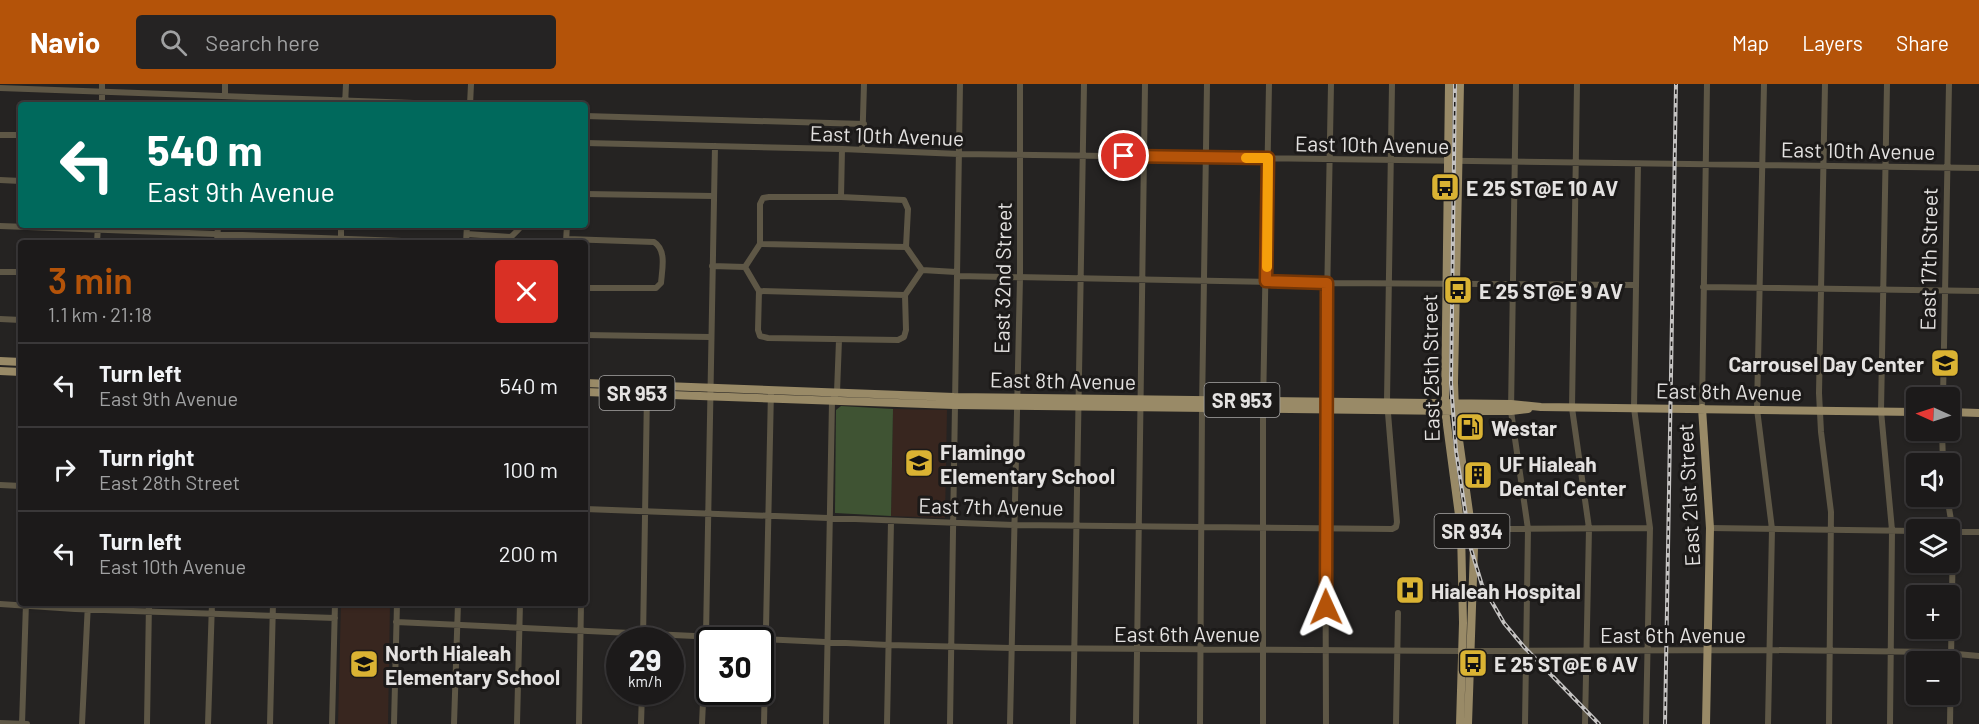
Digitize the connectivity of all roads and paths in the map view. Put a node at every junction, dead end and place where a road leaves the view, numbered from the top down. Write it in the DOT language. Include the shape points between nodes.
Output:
graph roads {
  1 [pos="102,84"];
  2 [pos="225,84"];
  3 [pos="346,84"];
  4 [pos="471,84"];
  5 [pos="864,84"];
  6 [pos="960,84"];
  7 [pos="1020,84"];
  8 [pos="1084,84"];
  9 [pos="1145,84"];
  10 [pos="1207,84"];
  11 [pos="1269,84"];
  12 [pos="1331,84"];
  13 [pos="1392,84"];
  14 [pos="1516,84"];
  15 [pos="1576,84"];
  16 [pos="1707,84"];
  17 [pos="1764,84"];
  18 [pos="1825,84"];
  19 [pos="1887,84"];
  20 [pos="1948,84"];
  21 [pos="1449,85"];
  22 [pos="1460,85"];
  23 [pos="0,88"];
  24 [pos="102,92"];
  25 [pos="225,96"];
  26 [pos="102,102"];
  27 [pos="225,102"];
  28 [pos="328,102"];
  29 [pos="345,102"];
  30 [pos="470,102"];
  31 [pos="588,116"];
  32 [pos="864,124"];
  33 [pos="0,135"];
  34 [pos="18,135"];
  35 [pos="588,143"];
  36 [pos="715,146"];
  37 [pos="842,149"];
  38 [pos="862,150"];
  39 [pos="958,154"];
  40 [pos="1019,155"];
  41 [pos="1082,156"];
  42 [pos="1144,156"];
  43 [pos="1207,157"];
  44 [pos="1268,158"];
  45 [pos="1330,160"];
  46 [pos="1392,160"];
  47 [pos="1448,161"];
  48 [pos="1459,162"];
  49 [pos="1515,163"];
  50 [pos="1575,164"];
  51 [pos="1638,164"];
  52 [pos="1706,165"];
  53 [pos="1761,166"];
  54 [pos="1824,166"];
  55 [pos="1884,167"];
  56 [pos="1946,168"];
  57 [pos="1979,168"];
  58 [pos="0,180"];
  59 [pos="18,181"];
  60 [pos="588,194"];
  61 [pos="713,196"];
  62 [pos="841,197"];
  63 [pos="0,226"];
  64 [pos="18,226"];
  65 [pos="113,228"];
  66 [pos="218,228"];
  67 [pos="467,228"];
  68 [pos="519,228"];
  69 [pos="467,234"];
  70 [pos="218,235"];
  71 [pos="218,240"];
  72 [pos="320,240"];
  73 [pos="466,240"];
  74 [pos="588,241"];
  75 [pos="760,244"];
  76 [pos="906,247"];
  77 [pos="712,266"];
  78 [pos="745,267"];
  79 [pos="922,270"];
  80 [pos="0,272"];
  81 [pos="18,272"];
  82 [pos="956,274"];
  83 [pos="1020,278"];
  84 [pos="1079,279"];
  85 [pos="1143,279"];
  86 [pos="1205,281"];
  87 [pos="1266,281"];
  88 [pos="1327,283"];
  89 [pos="1388,283"];
  90 [pos="1446,283"];
  91 [pos="1456,283"];
  92 [pos="1511,284"];
  93 [pos="1574,285"];
  94 [pos="1636,285"];
  95 [pos="1703,287"];
  96 [pos="588,288"];
  97 [pos="1760,288"];
  98 [pos="1821,289"];
  99 [pos="1883,290"];
  100 [pos="1944,290"];
  101 [pos="759,291"];
  102 [pos="1979,291"];
  103 [pos="905,295"];
  104 [pos="0,319"];
  105 [pos="18,320"];
  106 [pos="588,335"];
  107 [pos="710,337"];
  108 [pos="839,340"];
  109 [pos="0,361"];
  110 [pos="18,362"];
  111 [pos="0,371"];
  112 [pos="18,372"];
  113 [pos="588,387"];
  114 [pos="1943,387"];
  115 [pos="647,390"];
  116 [pos="771,390"];
  117 [pos="709,392"];
  118 [pos="837,392"];
  119 [pos="771,399"];
  120 [pos="832,400"];
  121 [pos="954,401"];
  122 [pos="1017,401"];
  123 [pos="1078,402"];
  124 [pos="1140,403"];
  125 [pos="1202,404"];
  126 [pos="1264,404"];
  127 [pos="1325,405"];
  128 [pos="1387,406"];
  129 [pos="1445,406"];
  130 [pos="1455,407"];
  131 [pos="1511,407"];
  132 [pos="1572,408"];
  133 [pos="1634,408"];
  134 [pos="1702,408"];
  135 [pos="1757,410"];
  136 [pos="1820,410"];
  137 [pos="1881,411"];
  138 [pos="1906,412"];
  139 [pos="1960,412"];
  140 [pos="1979,412"];
  141 [pos="0,485"];
  142 [pos="18,486"];
  143 [pos="588,509"];
  144 [pos="646,513"];
  145 [pos="707,514"];
  146 [pos="768,516"];
  147 [pos="828,518"];
  148 [pos="891,521"];
  149 [pos="953,523"];
  150 [pos="1076,524"];
  151 [pos="1014,525"];
  152 [pos="1139,527"];
  153 [pos="1201,527"];
  154 [pos="1589,528"];
  155 [pos="1650,528"];
  156 [pos="1710,528"];
  157 [pos="1263,529"];
  158 [pos="1324,529"];
  159 [pos="1472,529"];
  160 [pos="1528,529"];
  161 [pos="1772,529"];
  162 [pos="1831,530"];
  163 [pos="1892,530"];
  164 [pos="1906,531"];
  165 [pos="1960,532"];
  166 [pos="1979,532"];
  167 [pos="1952,573"];
  168 [pos="0,604"];
  169 [pos="18,604"];
  170 [pos="26,606"];
  171 [pos="46,606"];
  172 [pos="85,606"];
  173 [pos="88,606"];
  174 [pos="118,606"];
  175 [pos="212,606"];
  176 [pos="273,606"];
  177 [pos="335,606"];
  178 [pos="396,606"];
  179 [pos="458,606"];
  180 [pos="520,606"];
  181 [pos="581,606"];
  182 [pos="149,607"];
  183 [pos="1398,613"];
  184 [pos="212,614"];
  185 [pos="273,617"];
  186 [pos="335,618"];
  187 [pos="396,622"];
  188 [pos="458,624"];
  189 [pos="519,627"];
  190 [pos="643,627"];
  191 [pos="706,627"];
  192 [pos="765,627"];
  193 [pos="581,631"];
  194 [pos="606,633"];
  195 [pos="774,638"];
  196 [pos="826,641"];
  197 [pos="888,645"];
  198 [pos="952,646"];
  199 [pos="1011,648"];
  200 [pos="1074,649"];
  201 [pos="1137,649"];
  202 [pos="1200,650"];
  203 [pos="1263,650"];
  204 [pos="1326,650"];
  205 [pos="1398,650"];
  206 [pos="1527,650"];
  207 [pos="1647,650"];
  208 [pos="1708,650"];
  209 [pos="1769,650"];
  210 [pos="1466,651"];
  211 [pos="1586,651"];
  212 [pos="1830,651"];
  213 [pos="1891,651"];
  214 [pos="1952,651"];
  215 [pos="1906,652"];
  216 [pos="1960,655"];
  217 [pos="1979,656"];
  218 [pos="641,705"];
  219 [pos="703,705"];
  220 [pos="764,705"];
  221 [pos="1951,705"];
  222 [pos="0,723"];
  223 [pos="22,724"];
  224 [pos="27,724"];
  225 [pos="82,724"];
  226 [pos="147,724"];
  227 [pos="208,724"];
  228 [pos="270,724"];
  229 [pos="332,724"];
  230 [pos="394,724"];
  231 [pos="454,724"];
  232 [pos="517,724"];
  233 [pos="579,724"];
  234 [pos="640,724"];
  235 [pos="702,724"];
  236 [pos="764,724"];
  237 [pos="826,724"];
  238 [pos="887,724"];
  239 [pos="950,724"];
  240 [pos="1010,724"];
  241 [pos="1073,724"];
  242 [pos="1136,724"];
  243 [pos="1200,724"];
  244 [pos="1263,724"];
  245 [pos="1326,724"];
  246 [pos="1396,724"];
  247 [pos="1460,724"];
  248 [pos="1468,724"];
  249 [pos="1525,724"];
  250 [pos="1585,724"];
  251 [pos="1646,724"];
  252 [pos="1706,724"];
  253 [pos="1768,724"];
  254 [pos="1829,724"];
  255 [pos="1890,724"];
  256 [pos="1950,724"];
  1 -- 24 [label="street"];
  2 -- 25 [label="street"];
  3 -- 29 [label="street"];
  4 -- 30 [label="street"];
  5 -- 32 [label="street"];
  6 -- 39 [label="street"];
  7 -- 40 [label="street, East 32nd Street"];
  8 -- 41 [label="street"];
  9 -- 42 [label="street"];
  10 -- 43 [label="street"];
  11 -- 44 [label="street"];
  12 -- 45 [label="street"];
  13 -- 46 [label="street"];
  14 -- 49 [label="street"];
  15 -- 50 [label="street"];
  16 -- 52 [label="street, East 21st Street"];
  17 -- 53 [label="street"];
  18 -- 54 [label="street"];
  19 -- 55 [label="street"];
  20 -- 56 [label="street, East 17th Street"];
  21 -- 22 [label="main road"];
  21 -- 47 [label="main road, East 25th Street / SR 934"];
  22 -- 48 [label="main road, SR 934"];
  23 -- 24 [label="street"];
  24 -- 25 [label="street"];
  24 -- 26 [label="street"];
  25 -- 27 [label="street"];
  25 -- 28 [label="street"];
  31 -- 32 [label="street"];
  32 -- 38 [label="street"];
  33 -- 34 [label="street"];
  35 -- 36 [label="street, East 10th Avenue"];
  36 -- 37 [label="street, East 10th Avenue"];
  36 -- 61 [label="street"];
  37 -- 38 [label="street, East 10th Avenue"];
  37 -- 62 [label="street"];
  38 -- 39 [label="street, East 10th Avenue"];
  39 -- 40 [label="street, East 10th Avenue"];
  39 -- 82 [label="street"];
  40 -- 41 [label="street, East 10th Avenue"];
  40 -- 83 [label="street, East 32nd Street"];
  41 -- 42 [label="street, East 10th Avenue"];
  41 -- 84 [label="street"];
  42 -- 43 [label="street, East 10th Avenue"];
  42 -- 85 [label="street"];
  43 -- 44 [label="street, East 10th Avenue"];
  43 -- 86 [label="street"];
  44 -- 45 [label="street, East 10th Avenue"];
  44 -- 87 [label="street"];
  45 -- 46 [label="street, East 10th Avenue"];
  45 -- 88 [label="street"];
  46 -- 47 [label="street, East 10th Avenue"];
  46 -- 89 [label="street"];
  47 -- 48 [label="street, East 10th Avenue"];
  47 -- 90 [label="main road, East 25th Street / SR 934"];
  48 -- 49 [label="street, East 10th Avenue"];
  48 -- 91 [label="main road, SR 934"];
  49 -- 50 [label="street, East 10th Avenue"];
  49 -- 92 [label="street"];
  50 -- 51 [label="street, East 10th Avenue"];
  50 -- 93 [label="street"];
  51 -- 52 [label="street, East 10th Avenue"];
  51 -- 94 [label="street"];
  52 -- 53 [label="street, East 10th Avenue"];
  52 -- 95 [label="street, East 21st Street"];
  53 -- 54 [label="street, East 10th Avenue"];
  53 -- 97 [label="street"];
  54 -- 55 [label="street, East 10th Avenue"];
  54 -- 98 [label="street"];
  55 -- 56 [label="street, East 10th Avenue"];
  55 -- 99 [label="street"];
  56 -- 57 [label="street, East 10th Avenue"];
  56 -- 100 [label="street, East 17th Street"];
  58 -- 59 [label="street"];
  60 -- 61 [label="street"];
  61 -- 77 [label="street"];
  62 -- 75 [label="street" via="763,198"];
  62 -- 76 [label="street" via="904,200 908,209"];
  63 -- 64 [label="street"];
  65 -- 70 [label="street"];
  66 -- 70 [label="street"];
  67 -- 69 [label="street"];
  68 -- 69 [label="street" via="511,237"];
  69 -- 73 [label="street"];
  70 -- 71 [label="street"];
  70 -- 72 [label="street"];
  74 -- 96 [label="street" via="654,242 662,251 661,283 656,288"];
  75 -- 76 [label="street"];
  75 -- 78 [label="street"];
  76 -- 79 [label="street"];
  77 -- 78 [label="street"];
  77 -- 107 [label="street"];
  78 -- 101 [label="street"];
  79 -- 82 [label="street"];
  79 -- 103 [label="street"];
  80 -- 81 [label="street"];
  82 -- 83 [label="street"];
  82 -- 121 [label="street"];
  83 -- 84 [label="street"];
  83 -- 122 [label="street, East 32nd Street"];
  84 -- 85 [label="street"];
  84 -- 123 [label="street"];
  85 -- 86 [label="street"];
  85 -- 124 [label="street"];
  86 -- 87 [label="street"];
  86 -- 125 [label="street"];
  87 -- 88 [label="street"];
  87 -- 126 [label="street"];
  88 -- 89 [label="street"];
  88 -- 127 [label="street"];
  89 -- 90 [label="street"];
  89 -- 128 [label="street"];
  90 -- 91 [label="street"];
  90 -- 129 [label="main road, East 25th Street / SR 934"];
  91 -- 92 [label="street"];
  91 -- 130 [label="main road, SR 934"];
  92 -- 93 [label="street"];
  92 -- 131 [label="street"];
  93 -- 94 [label="street"];
  93 -- 132 [label="street"];
  94 -- 133 [label="street"];
  95 -- 97 [label="street"];
  95 -- 134 [label="street, East 21st Street"];
  97 -- 98 [label="street"];
  97 -- 135 [label="street"];
  98 -- 99 [label="street"];
  98 -- 136 [label="street"];
  99 -- 100 [label="street"];
  99 -- 137 [label="street"];
  100 -- 102 [label="street"];
  100 -- 114 [label="street, East 17th Street"];
  101 -- 103 [label="street"];
  101 -- 108 [label="street" via="760,336"];
  103 -- 108 [label="street" via="904,337"];
  104 -- 105 [label="street"];
  106 -- 107 [label="street"];
  107 -- 117 [label="street"];
  108 -- 118 [label="street"];
  109 -- 110 [label="main road"];
  111 -- 112 [label="main road"];
  113 -- 115 [label="main road, East 8th Avenue / SR 953"];
  115 -- 117 [label="main road, East 8th Avenue / SR 953"];
  115 -- 144 [label="street"];
  116 -- 117 [label="main road, East 8th Avenue / SR 953"];
  116 -- 118 [label="main road, East 8th Avenue / SR 953"];
  116 -- 119 [label="street"];
  117 -- 119 [label="main road, East 8th Avenue / SR 953"];
  117 -- 145 [label="street"];
  118 -- 120 [label="street"];
  118 -- 121 [label="main road, East 8th Avenue / SR 953"];
  119 -- 120 [label="main road, East 8th Avenue / SR 953"];
  119 -- 146 [label="street"];
  120 -- 121 [label="main road, East 8th Avenue / SR 953"];
  120 -- 147 [label="street"];
  121 -- 122 [label="main road, East 8th Avenue / SR 953"];
  121 -- 149 [label="street"];
  122 -- 123 [label="main road, East 8th Avenue / SR 953"];
  122 -- 151 [label="street, East 32nd Street"];
  123 -- 124 [label="main road, East 8th Avenue / SR 953"];
  123 -- 150 [label="street"];
  124 -- 125 [label="main road, East 8th Avenue / SR 953"];
  124 -- 152 [label="street"];
  125 -- 126 [label="main road, East 8th Avenue / SR 953"];
  125 -- 153 [label="street"];
  126 -- 127 [label="main road, East 8th Avenue / SR 953"];
  126 -- 157 [label="street"];
  127 -- 128 [label="main road, East 8th Avenue / SR 953"];
  127 -- 158 [label="street"];
  128 -- 129 [label="main road, East 8th Avenue / SR 953"];
  128 -- 158 [label="street, East 7th Avenue" via="1396,527"];
  129 -- 130 [label="main road, East 8th Avenue / SR 953"];
  129 -- 210 [label="main road, East 25th Street / SR 934" via="1461,530"];
  130 -- 131 [label="main road, East 8th Avenue / SR 953"];
  130 -- 159 [label="main road, SR 934"];
  131 -- 132 [label="main road, East 8th Avenue / SR 953"];
  131 -- 160 [label="street"];
  132 -- 133 [label="main road, East 8th Avenue / SR 953"];
  132 -- 154 [label="street"];
  133 -- 134 [label="main road, East 8th Avenue / SR 953"];
  133 -- 155 [label="street"];
  134 -- 135 [label="main road, East 8th Avenue / SR 953"];
  134 -- 156 [label="main road, East 21st Street"];
  135 -- 136 [label="main road, East 8th Avenue / SR 953"];
  135 -- 161 [label="street"];
  136 -- 137 [label="main road, East 8th Avenue / SR 953"];
  136 -- 162 [label="street"];
  137 -- 138 [label="main road, East 8th Avenue / SR 953"];
  137 -- 163 [label="street"];
  139 -- 140 [label="main road"];
  141 -- 142 [label="street"];
  143 -- 144 [label="street, East 7th Avenue"];
  144 -- 145 [label="street, East 7th Avenue"];
  144 -- 190 [label="street"];
  145 -- 146 [label="street, East 7th Avenue"];
  145 -- 191 [label="street"];
  146 -- 147 [label="street, East 7th Avenue"];
  146 -- 192 [label="street"];
  147 -- 148 [label="street, East 7th Avenue"];
  147 -- 196 [label="street"];
  148 -- 149 [label="street, East 7th Avenue"];
  148 -- 197 [label="street"];
  149 -- 151 [label="street, East 7th Avenue"];
  149 -- 198 [label="street"];
  150 -- 151 [label="street, East 7th Avenue"];
  150 -- 152 [label="street, East 7th Avenue"];
  150 -- 200 [label="street"];
  151 -- 199 [label="street, East 32nd Street"];
  152 -- 153 [label="street, East 7th Avenue"];
  152 -- 201 [label="street"];
  153 -- 157 [label="street, East 7th Avenue"];
  153 -- 202 [label="street"];
  154 -- 155 [label="street"];
  154 -- 160 [label="street"];
  154 -- 211 [label="street"];
  155 -- 207 [label="street"];
  156 -- 161 [label="street"];
  156 -- 208 [label="main road, East 21st Street"];
  157 -- 158 [label="street, East 7th Avenue"];
  157 -- 203 [label="street"];
  158 -- 204 [label="street"];
  159 -- 160 [label="street"];
  159 -- 210 [label="main road, SR 934" via="1474,563"];
  160 -- 206 [label="street"];
  161 -- 162 [label="street"];
  161 -- 209 [label="street"];
  162 -- 163 [label="street"];
  162 -- 212 [label="street"];
  163 -- 164 [label="street"];
  163 -- 213 [label="street"];
  165 -- 166 [label="street"];
  167 -- 214 [label="street"];
  168 -- 169 [label="street"];
  170 -- 223 [label="street"];
  171 -- 172 [label="street"];
  173 -- 225 [label="street"];
  174 -- 182 [label="street"];
  175 -- 184 [label="street"];
  176 -- 185 [label="street"];
  177 -- 186 [label="street"];
  178 -- 187 [label="street"];
  179 -- 188 [label="street"];
  180 -- 189 [label="street"];
  181 -- 193 [label="street"];
  182 -- 184 [label="street"];
  182 -- 226 [label="street"];
  183 -- 205 [label="street"];
  184 -- 185 [label="street"];
  184 -- 227 [label="street"];
  185 -- 186 [label="street"];
  185 -- 228 [label="street"];
  186 -- 229 [label="street"];
  187 -- 188 [label="street, East 6th Avenue"];
  187 -- 230 [label="street"];
  188 -- 189 [label="street, East 6th Avenue"];
  188 -- 231 [label="street"];
  189 -- 193 [label="street, East 6th Avenue"];
  189 -- 232 [label="street"];
  193 -- 194 [label="street, East 6th Avenue"];
  193 -- 233 [label="street"];
  195 -- 196 [label="street, East 6th Avenue"];
  196 -- 197 [label="street, East 6th Avenue"];
  196 -- 237 [label="street"];
  197 -- 198 [label="street, East 6th Avenue"];
  197 -- 238 [label="street"];
  198 -- 199 [label="street, East 6th Avenue"];
  198 -- 239 [label="street"];
  199 -- 200 [label="street, East 6th Avenue"];
  199 -- 240 [label="street, East 32nd Street"];
  200 -- 201 [label="street, East 6th Avenue"];
  200 -- 241 [label="street"];
  201 -- 202 [label="street, East 6th Avenue"];
  201 -- 242 [label="street"];
  202 -- 203 [label="street, East 6th Avenue"];
  202 -- 243 [label="street"];
  203 -- 204 [label="street, East 6th Avenue"];
  203 -- 244 [label="street"];
  204 -- 205 [label="street, East 6th Avenue"];
  204 -- 245 [label="street"];
  205 -- 210 [label="street, East 6th Avenue"];
  205 -- 246 [label="street"];
  206 -- 210 [label="street, East 6th Avenue"];
  206 -- 211 [label="street, East 6th Avenue"];
  206 -- 249 [label="street"];
  207 -- 208 [label="street, East 6th Avenue"];
  207 -- 211 [label="street, East 6th Avenue"];
  207 -- 251 [label="street"];
  208 -- 209 [label="street, East 6th Avenue"];
  208 -- 252 [label="main road, East 21st Street"];
  209 -- 212 [label="street, East 6th Avenue"];
  209 -- 253 [label="street"];
  210 -- 247 [label="main road, SR 934"];
  210 -- 248 [label="main road, SR 934"];
  211 -- 250 [label="street"];
  212 -- 213 [label="street, East 6th Avenue"];
  212 -- 254 [label="street"];
  213 -- 215 [label="street, East 6th Avenue"];
  213 -- 255 [label="street"];
  216 -- 217 [label="street, East 6th Avenue"];
  218 -- 234 [label="street"];
  219 -- 235 [label="street"];
  220 -- 236 [label="street"];
  221 -- 256 [label="street"];
  222 -- 223 [label="street"];
  223 -- 224 [label="street"];
}
